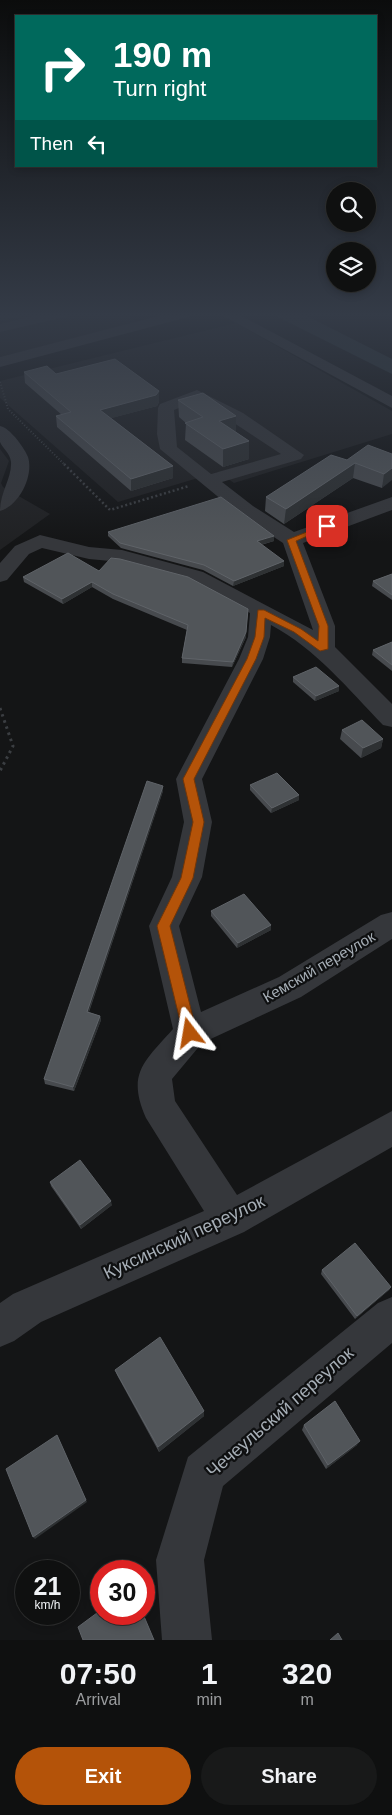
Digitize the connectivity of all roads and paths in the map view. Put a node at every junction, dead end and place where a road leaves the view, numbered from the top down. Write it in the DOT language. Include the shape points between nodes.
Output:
graph roads {
  1 [pos="2,390"];
  2 [pos="367,390"];
  3 [pos="392,403"];
  4 [pos="0,431"];
  5 [pos="295,454"];
  6 [pos="302,474"];
  7 [pos="209,480"];
  8 [pos="262,500"];
  9 [pos="392,502"];
  10 [pos="0,505"];
  11 [pos="246,510"];
  12 [pos="292,540"];
  13 [pos="0,576"];
  14 [pos="261,612"];
  15 [pos="323,649"];
  16 [pos="0,708"];
  17 [pos="392,719"];
  18 [pos="0,771"];
  19 [pos="392,924"];
  20 [pos="190,1033"];
  21 [pos="392,1128"];
  22 [pos="231,1219"];
  23 [pos="392,1317"];
  24 [pos="0,1327"];
  25 [pos="187,1640"];
  1 -- 7 [label="path" via="8,409 110,510"];
  2 -- 3 [label="street"];
  4 -- 10 [label="street" via="20,458 21,470 6,502"];
  5 -- 6 [label="street"];
  5 -- 7 [label="street"];
  5 -- 7 [label="street" via="237,416 197,395 166,408 166,434 169,449"];
  7 -- 11 [label="street"];
  8 -- 11 [label="street"];
  9 -- 12 [label="street"];
  11 -- 12 [label="street"];
  12 -- 15 [label="street" via="324,626"];
  13 -- 14 [label="street" via="22,550 40,541 55,543 90,553 122,556 196,576"];
  14 -- 15 [label="street" via="298,630"];
  14 -- 20 [label="street" via="259,637 252,659 189,779 198,822 187,878 164,926"];
  15 -- 17 [label="street"];
  16 -- 18 [label="path" via="13,746"];
  19 -- 20 [label="street, Кемский переулок" via="290,987"];
  20 -- 22 [label="street" via="154,1076 158,1106"];
  21 -- 22 [label="street, Куксинский переулок"];
  22 -- 24 [label="street, Куксинский переулок" via="27,1308"];
  23 -- 25 [label="street, Чечеульский переулок" via="204,1473 180,1560"];
}
